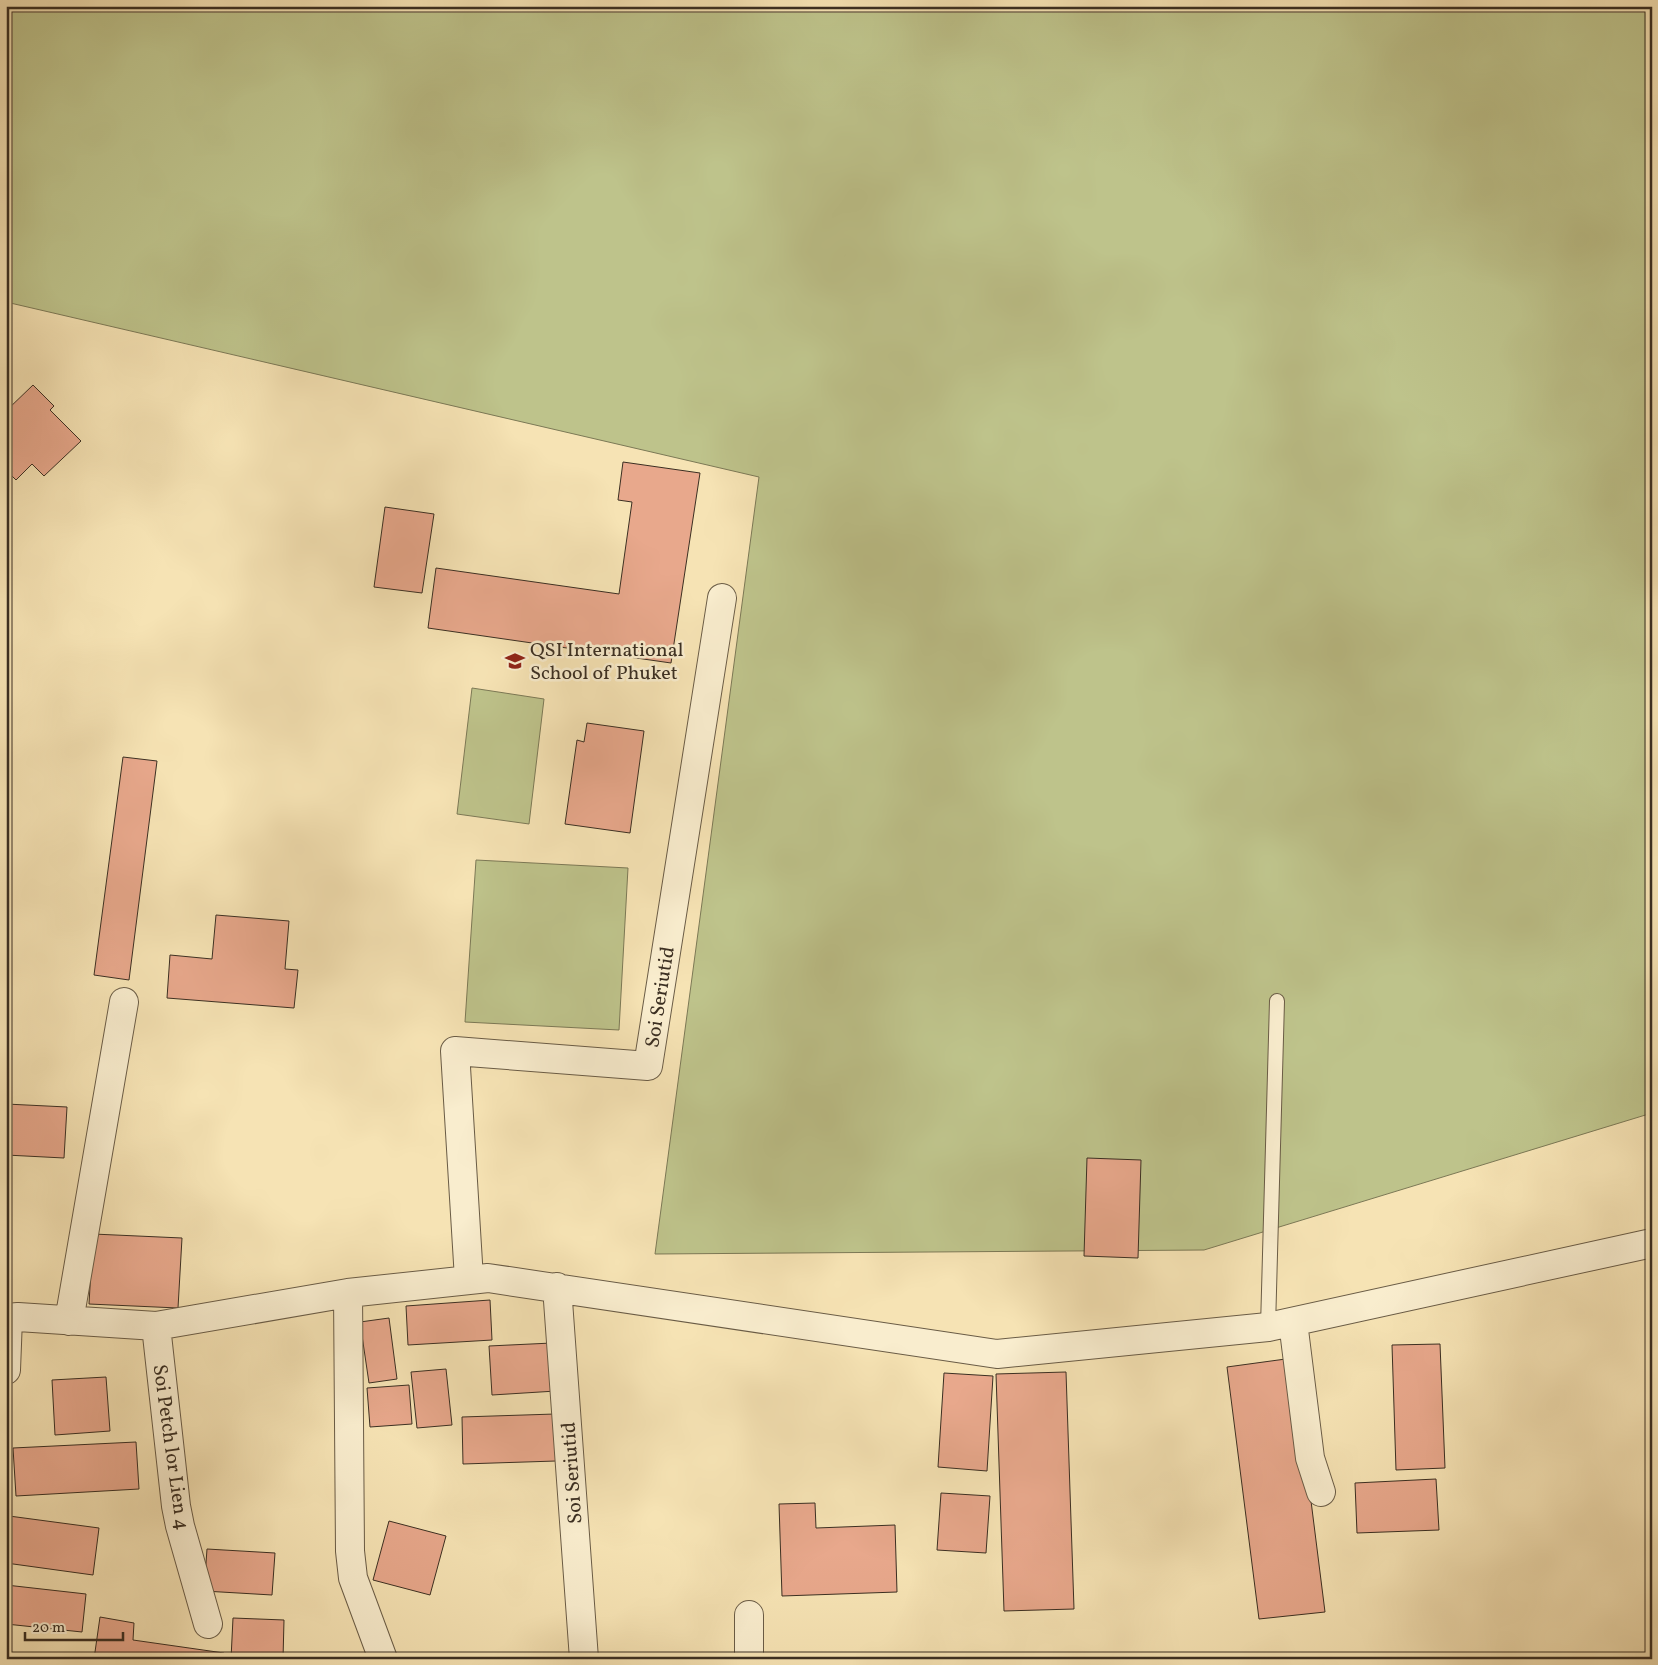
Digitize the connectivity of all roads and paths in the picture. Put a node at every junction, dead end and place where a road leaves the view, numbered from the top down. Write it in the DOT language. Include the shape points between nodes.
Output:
graph roads {
  1 [pos="722,598"];
  2 [pos="1277,1001"];
  3 [pos="124,1002"];
  4 [pos="1652,1242"];
  5 [pos="469,1279"];
  6 [pos="557,1288"];
  7 [pos="348,1294"];
  8 [pos="7,1318"];
  9 [pos="69,1320"];
  10 [pos="1281,1325"];
  11 [pos="156,1326"];
  12 [pos="6,1370"];
  13 [pos="1320,1492"];
  14 [pos="748,1615"];
  15 [pos="208,1624"];
  16 [pos="383,1659"];
  17 [pos="584,1659"];
  18 [pos="749,1659"];
  1 -- 5 [label="street, Soi Seriutid" via="648,1066 455,1051"];
  2 -- 10 [label="lane"];
  3 -- 9 [label="street"];
  4 -- 10 [label="street"];
  5 -- 6 [label="street" via="488,1278"];
  5 -- 7 [label="street"];
  6 -- 10 [label="street" via="997,1354"];
  6 -- 17 [label="street, Soi Seriutid"];
  7 -- 11 [label="street"];
  7 -- 16 [label="street" via="350,1551 353,1578"];
  8 -- 9 [label="street"];
  8 -- 12 [label="street"];
  9 -- 11 [label="street"];
  10 -- 13 [label="street"];
  11 -- 15 [label="street, Soi Petch lor Lien 4" via="176,1506"];
  14 -- 18 [label="street"];
}
